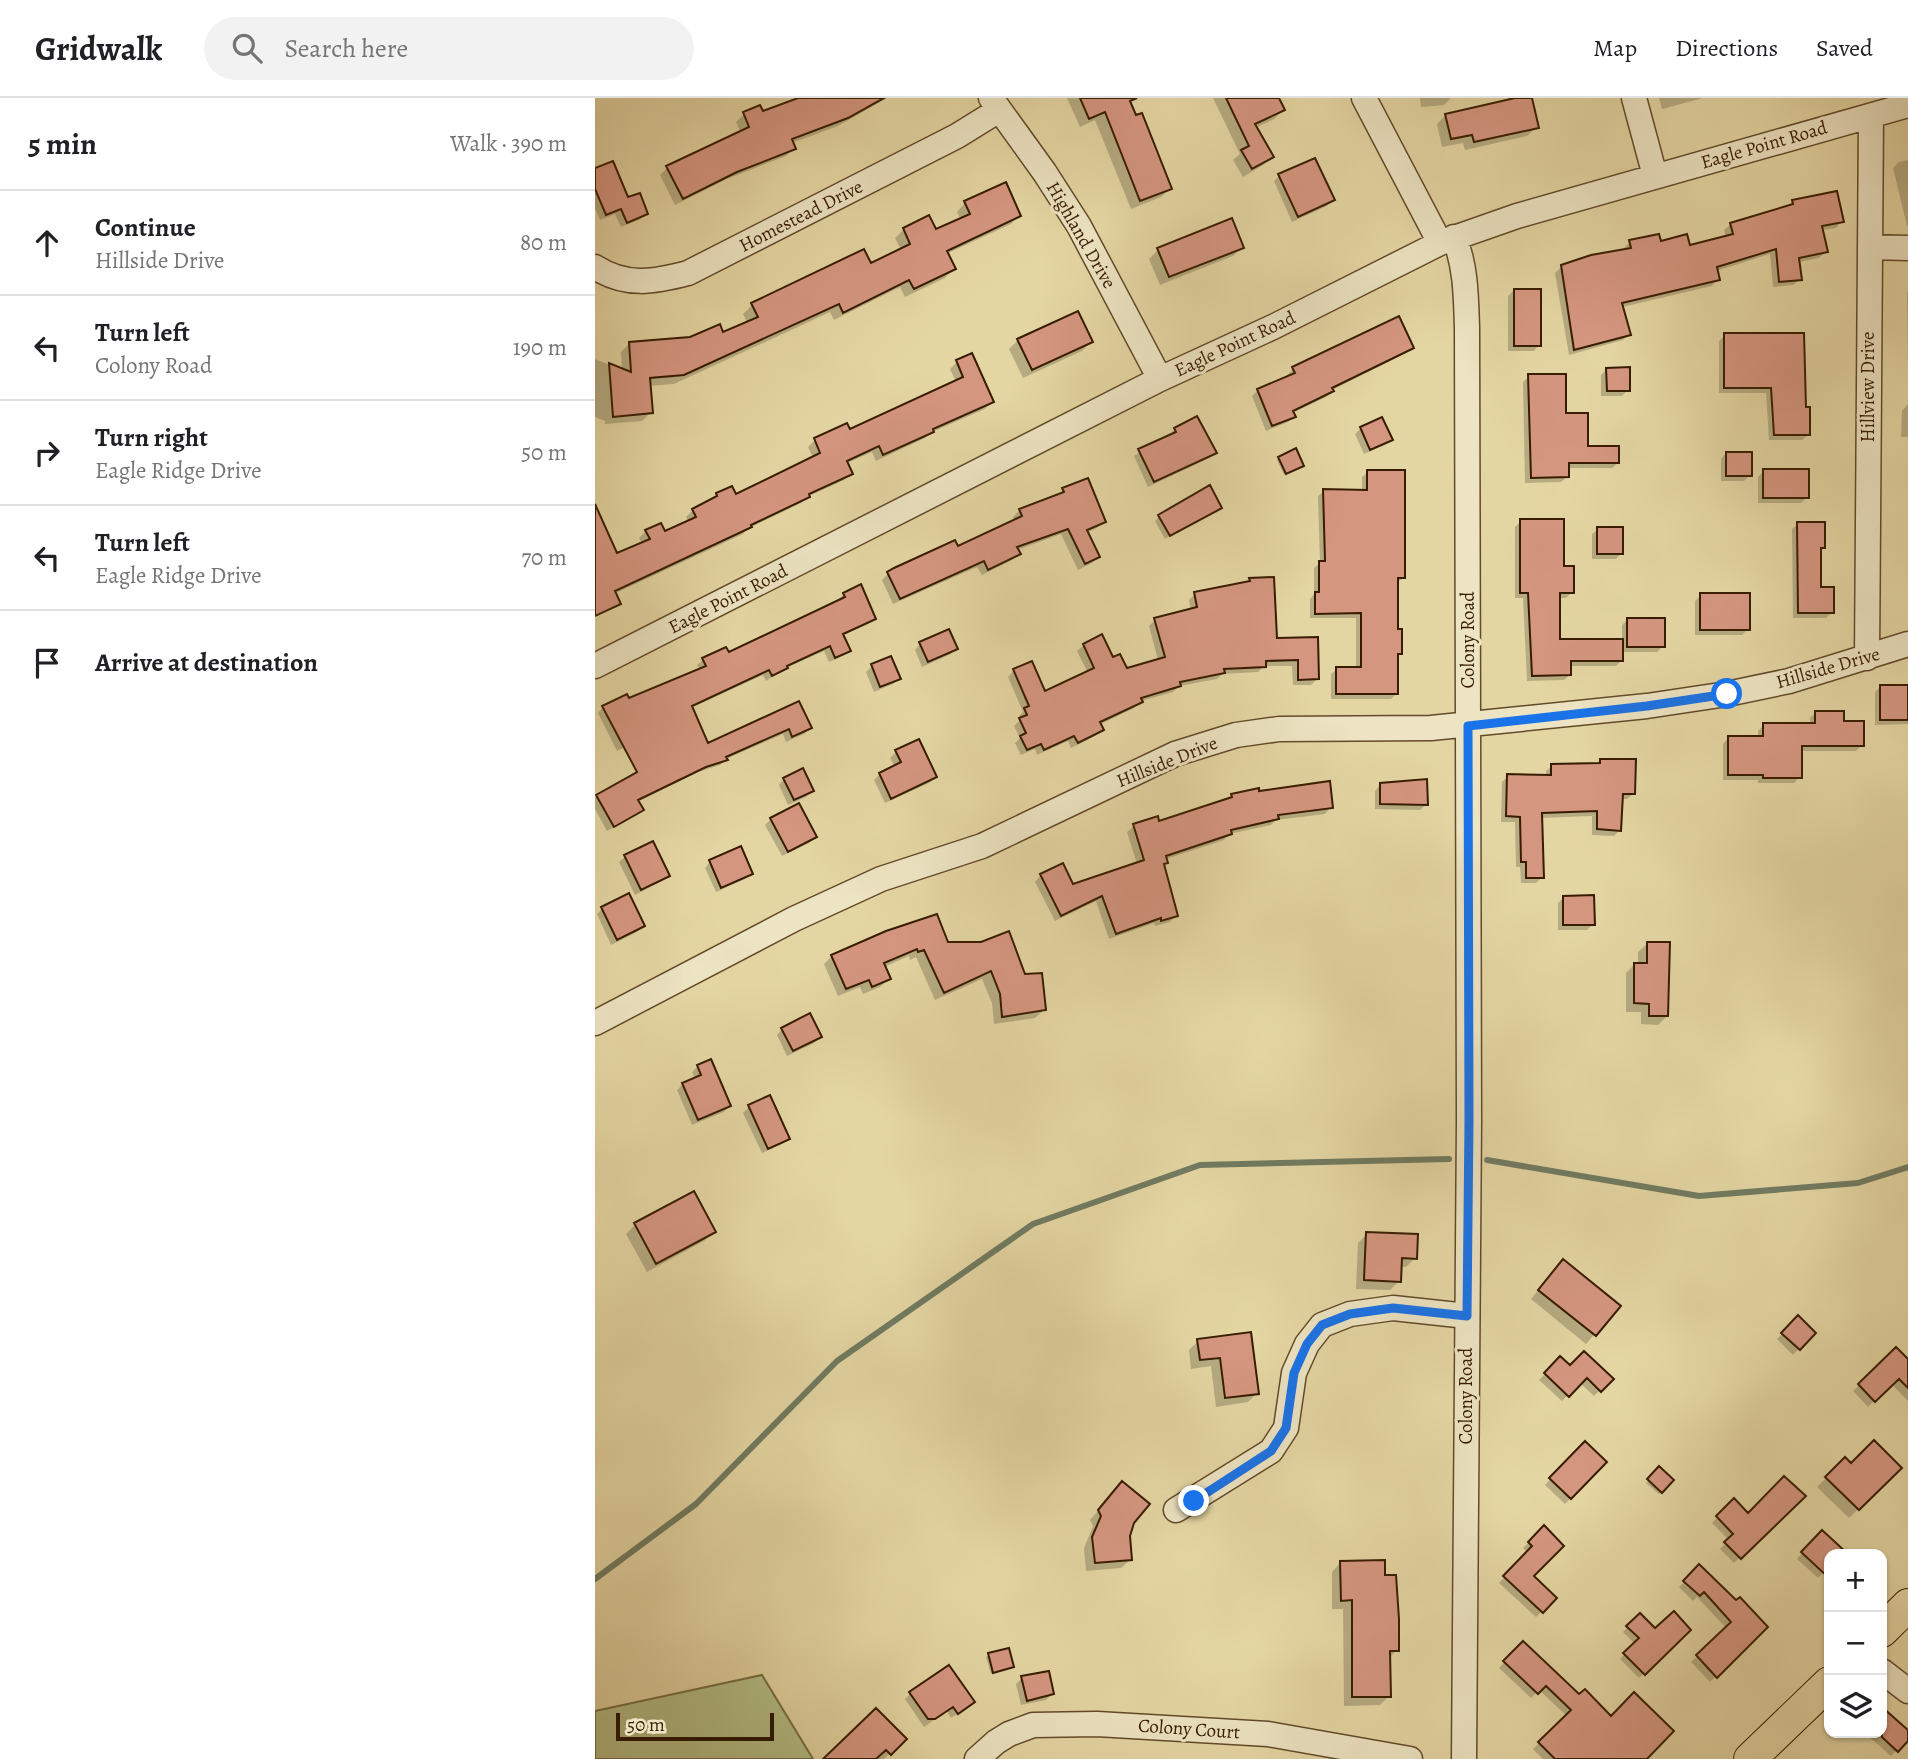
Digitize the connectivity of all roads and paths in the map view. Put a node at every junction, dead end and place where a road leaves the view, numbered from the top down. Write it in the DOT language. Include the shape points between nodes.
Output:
graph roads {
  1 [pos="1364,98"];
  2 [pos="1635,98"];
  3 [pos="995,104"];
  4 [pos="1908,105"];
  5 [pos="1871,116"];
  6 [pos="1655,176"];
  7 [pos="1447,240"];
  8 [pos="1870,247"];
  9 [pos="1908,248"];
  10 [pos="595,267"];
  11 [pos="1160,379"];
  12 [pos="1908,644"];
  13 [pos="1867,658"];
  14 [pos="595,666"];
  15 [pos="1468,726"];
  16 [pos="595,1023"];
  17 [pos="1467,1316"];
  18 [pos="1176,1510"];
  19 [pos="1908,1605"];
  20 [pos="1887,1626"];
  21 [pos="1887,1675"];
  22 [pos="1824,1688"];
  23 [pos="1908,1691"];
  24 [pos="978,1759"];
  25 [pos="1410,1759"];
  26 [pos="1464,1759"];
  27 [pos="1751,1759"];
  1 -- 7 [label="street, Colony Road"];
  2 -- 6 [label="street"];
  3 -- 10 [label="street, Homestead Drive" via="957,136 688,273 643,282 628,281"];
  3 -- 11 [label="street, Highland Drive" via="1079,226"];
  4 -- 5 [label="street, Eagle Point Road"];
  5 -- 6 [label="street, Eagle Point Road"];
  5 -- 8 [label="street, Hillview Drive"];
  6 -- 7 [label="street, Eagle Point Road"];
  7 -- 11 [label="street, Eagle Point Road"];
  7 -- 15 [label="street, Colony Road" via="1459,250 1465,280"];
  8 -- 9 [label="street"];
  8 -- 13 [label="street, Hillview Drive"];
  11 -- 14 [label="street, Eagle Point Road"];
  12 -- 13 [label="street, Hillside Drive"];
  13 -- 15 [label="street, Hillside Drive" via="1727,694"];
  15 -- 16 [label="street, Hillside Drive" via="1279,729 1205,743 982,846 881,879"];
  15 -- 17 [label="street, Colony Road"];
  17 -- 18 [label="street" via="1393,1308 1350,1314 1322,1325 1294,1373 1286,1428 1271,1451"];
  17 -- 26 [label="street, Colony Road"];
  19 -- 20 [label="main road"];
  21 -- 23 [label="street"];
  22 -- 27 [label="main road"];
  24 -- 25 [label="street, Colony Court" via="996,1742 1033,1725 1097,1724 1268,1734"];
}
